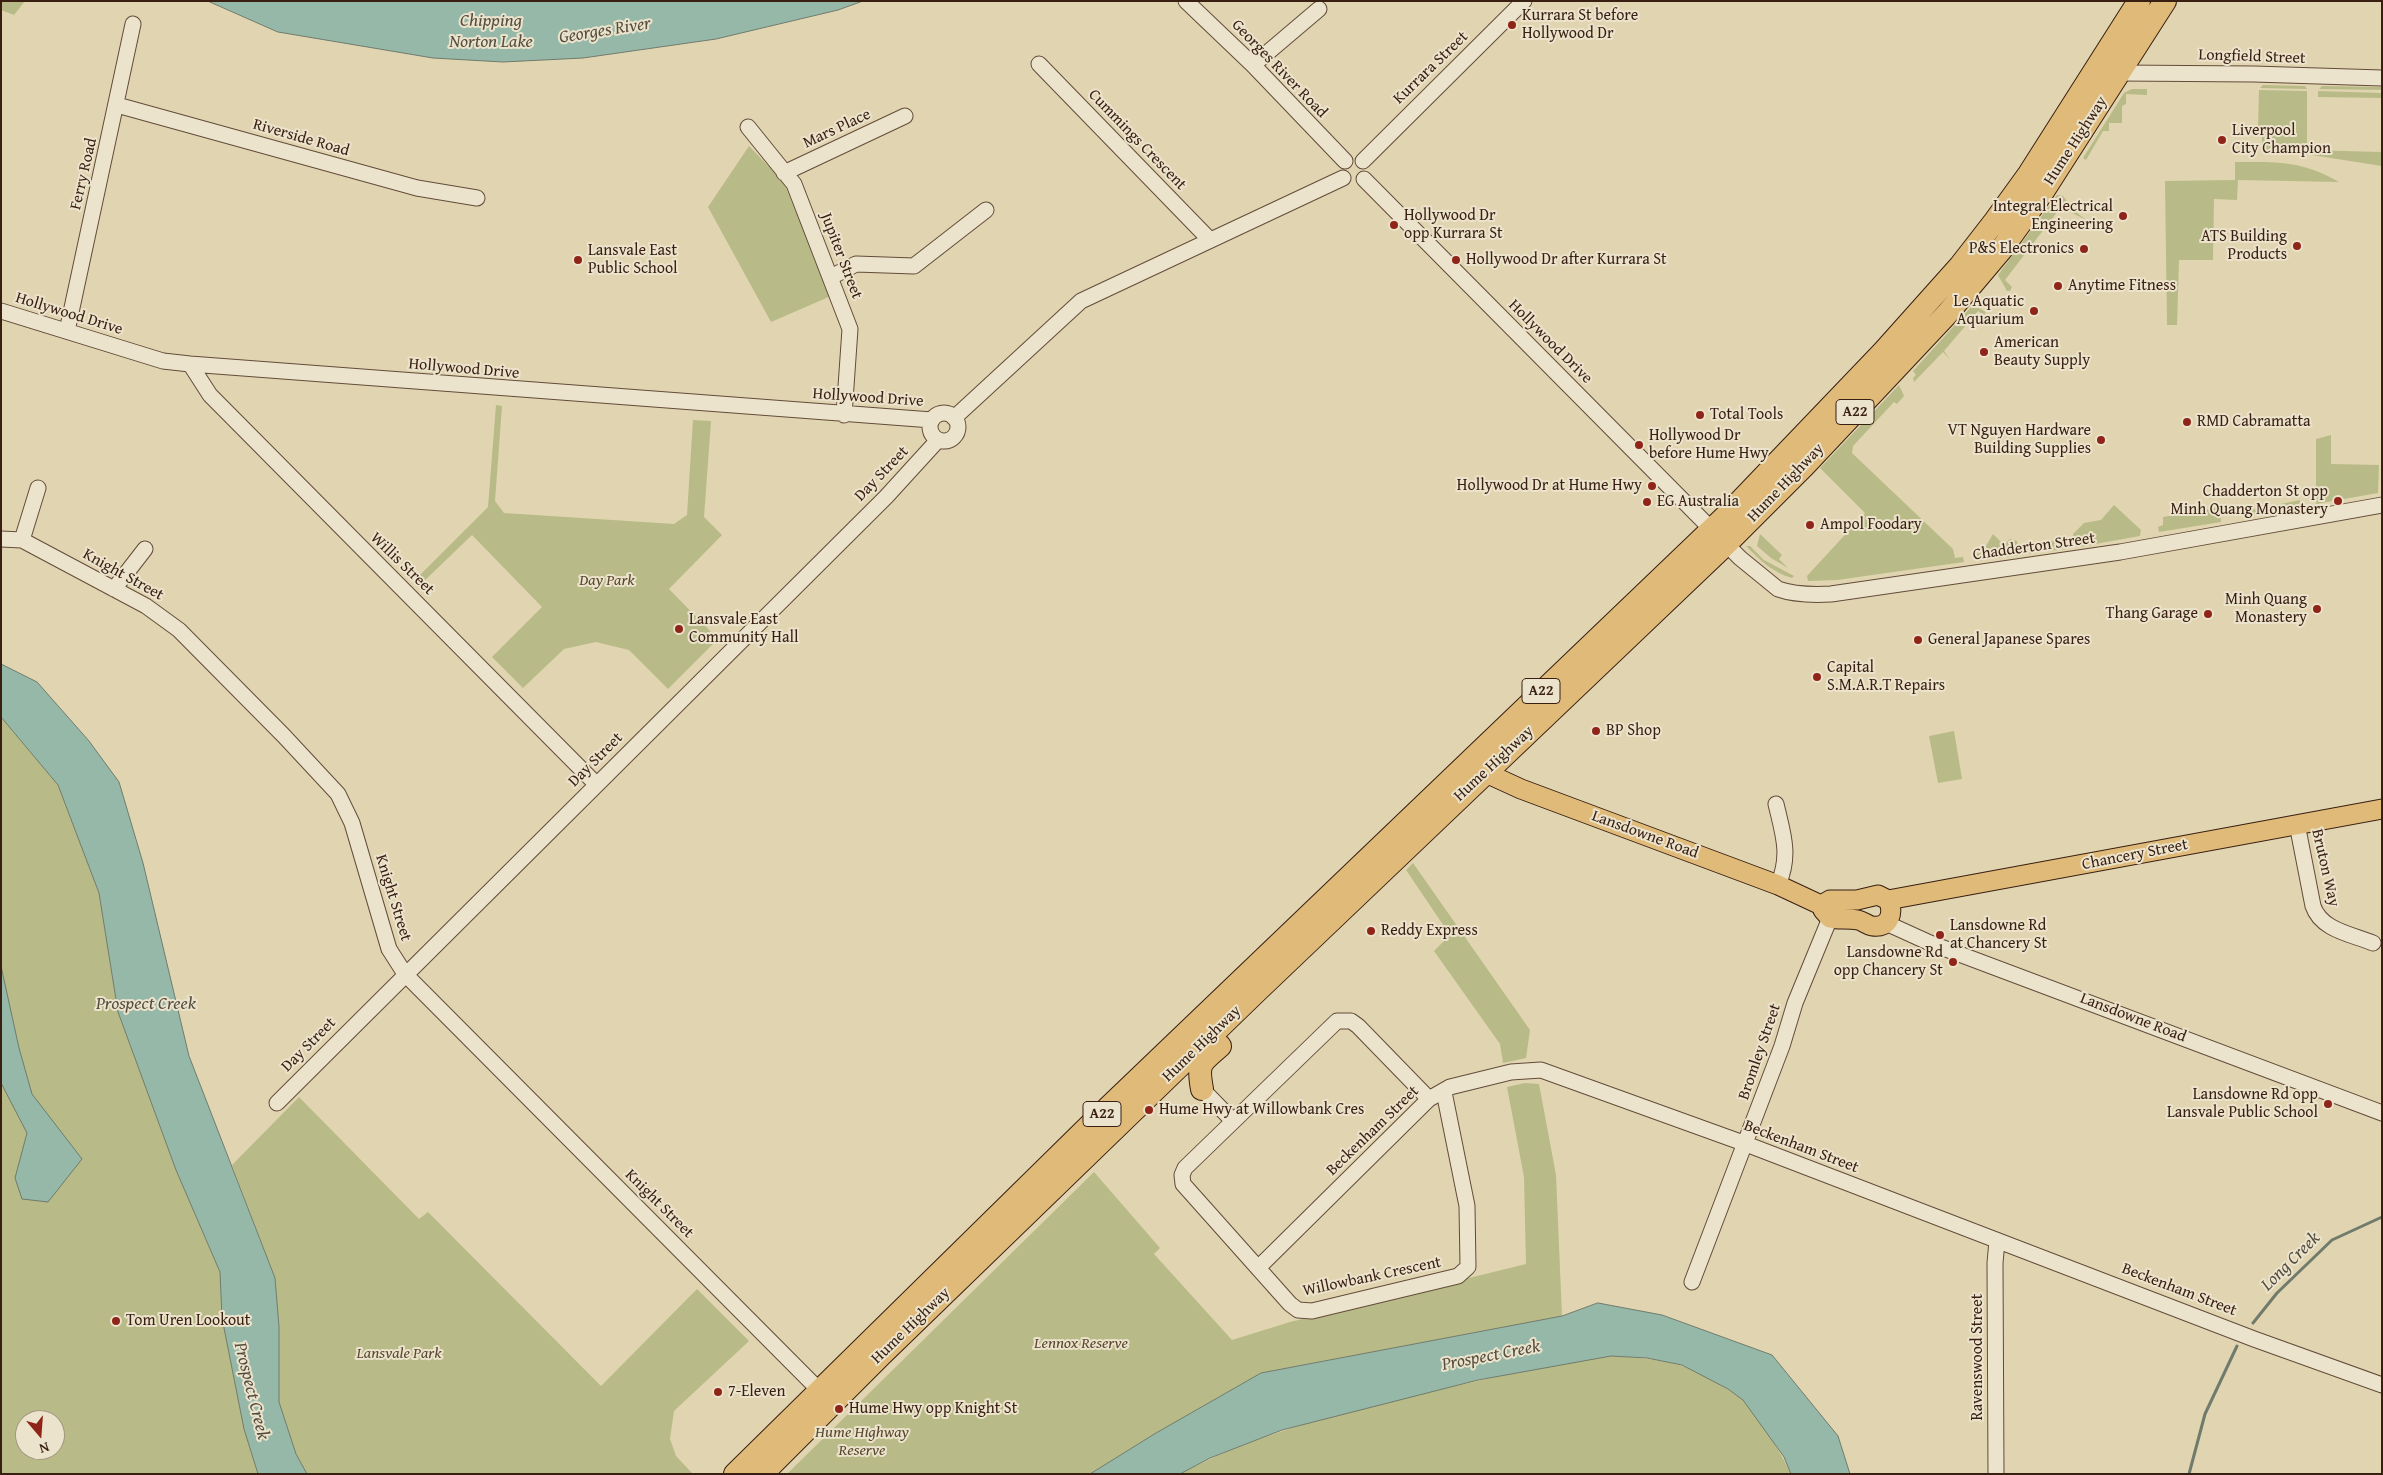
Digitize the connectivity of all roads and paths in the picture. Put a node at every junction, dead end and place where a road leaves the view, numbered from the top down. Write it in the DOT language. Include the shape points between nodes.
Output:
graph roads {
  1 [pos="1186,1"];
  2 [pos="1524,1"];
  3 [pos="2139,1"];
  4 [pos="2165,1"];
  5 [pos="1319,9"];
  6 [pos="134,24"];
  7 [pos="1040,64"];
  8 [pos="1253,65"];
  9 [pos="2120,73"];
  10 [pos="2382,78"];
  11 [pos="118,105"];
  12 [pos="905,116"];
  13 [pos="748,127"];
  14 [pos="1346,161"];
  15 [pos="1363,161"];
  16 [pos="784,172"];
  17 [pos="1344,178"];
  18 [pos="1364,179"];
  19 [pos="477,198"];
  20 [pos="986,210"];
  21 [pos="1210,240"];
  22 [pos="831,277"];
  23 [pos="1,311"];
  24 [pos="67,331"];
  25 [pos="190,364"];
  26 [pos="844,415"];
  27 [pos="954,418"];
  28 [pos="932,420"];
  29 [pos="938,440"];
  30 [pos="38,488"];
  31 [pos="2382,505"];
  32 [pos="1719,537"];
  33 [pos="1,539"];
  34 [pos="22,540"];
  35 [pos="145,548"];
  36 [pos="114,589"];
  37 [pos="1479,765"];
  38 [pos="596,784"];
  39 [pos="1776,804"];
  40 [pos="2382,809"];
  41 [pos="2297,824"];
  42 [pos="1778,885"];
  43 [pos="1888,900"];
  44 [pos="1827,912"];
  45 [pos="1886,923"];
  46 [pos="2373,943"];
  47 [pos="405,974"];
  48 [pos="1257,991"];
  49 [pos="1163,1082"];
  50 [pos="1202,1089"];
  51 [pos="1444,1092"];
  52 [pos="1429,1099"];
  53 [pos="277,1103"];
  54 [pos="2382,1113"];
  55 [pos="1233,1121"];
  56 [pos="1746,1144"];
  57 [pos="1997,1241"];
  58 [pos="1258,1268"];
  59 [pos="1692,1282"];
  60 [pos="2382,1385"];
  61 [pos="820,1391"];
  62 [pos="735,1474"];
  63 [pos="762,1474"];
  64 [pos="1996,1474"];
  1 -- 8 [label="street, Georges River Road"];
  2 -- 15 [label="street, Kurrara Street"];
  3 -- 32 [label="highway, Hume Highway / A22" via="2029,174 1960,266"];
  4 -- 9 [label="highway, Hume Highway / A22"];
  5 -- 8 [label="street"];
  6 -- 11 [label="street, Ferry Road"];
  7 -- 21 [label="street, Cummings Crescent"];
  8 -- 14 [label="street, Georges River Road"];
  9 -- 10 [label="street, Longfield Street"];
  9 -- 32 [label="highway, Hume Highway / A22" via="2037,201 1986,269 1920,343"];
  11 -- 19 [label="street, Riverside Road" via="417,188"];
  11 -- 24 [label="street, Ferry Road"];
  12 -- 16 [label="street, Mars Place"];
  13 -- 16 [label="street, Jupiter Street"];
  14 -- 15 [label="street" via="1356,158"];
  14 -- 17 [label="street" via="1341,171"];
  15 -- 18 [label="street" via="1368,172"];
  16 -- 22 [label="street, Jupiter Street" via="794,184"];
  17 -- 18 [label="street" via="1353,184"];
  17 -- 21 [label="street"];
  18 -- 32 [label="street, Hollywood Drive"];
  20 -- 22 [label="street" via="914,266 856,264"];
  21 -- 27 [label="street" via="1081,301"];
  22 -- 26 [label="street, Jupiter Street" via="850,329"];
  23 -- 24 [label="street, Hollywood Drive"];
  24 -- 25 [label="street, Hollywood Drive" via="163,361"];
  25 -- 26 [label="street, Hollywood Drive"];
  25 -- 38 [label="street, Willis Street" via="210,395"];
  26 -- 28 [label="street, Hollywood Drive"];
  27 -- 28 [label="street" via="942,414"];
  27 -- 29 [label="street" via="957,426 955,435 947,440"];
  28 -- 29 [label="street" via="930,429"];
  29 -- 38 [label="street, Day Street" via="886,497"];
  30 -- 34 [label="street"];
  31 -- 32 [label="street, Chadderton Street" via="2110,553 1818,595 1778,589"];
  32 -- 37 [label="highway, Hume Highway / A22"];
  33 -- 34 [label="street, Knight Street"];
  34 -- 36 [label="street, Knight Street"];
  35 -- 36 [label="street"];
  36 -- 47 [label="street, Knight Street" via="146,606 179,630 338,794 352,823 388,949"];
  37 -- 42 [label="main road, Lansdowne Road" via="1521,789"];
  37 -- 48 [label="highway, Hume Highway / A22"];
  37 -- 61 [label="highway, Hume Highway / A22" via="1089,1126"];
  38 -- 47 [label="street, Day Street"];
  39 -- 42 [label="street" via="1786,856"];
  40 -- 41 [label="main road, Chancery Street"];
  41 -- 43 [label="main road, Chancery Street"];
  41 -- 46 [label="street, Bruton Way" via="2318,918"];
  42 -- 44 [label="main road, Lansdowne Road"];
  43 -- 44 [label="main road, Chancery Street" via="1878,895 1857,900 1830,900"];
  43 -- 45 [label="main road" via="1892,912"];
  44 -- 45 [label="main road" via="1874,926"];
  44 -- 56 [label="street, Bromley Street"];
  45 -- 54 [label="street, Lansdowne Road" via="1930,943"];
  47 -- 53 [label="street, Day Street"];
  47 -- 61 [label="street, Knight Street"];
  48 -- 49 [label="highway, Hume Highway / A22"];
  48 -- 50 [label="highway" via="1242,1023 1201,1065"];
  49 -- 50 [label="highway" via="1182,1080"];
  49 -- 63 [label="highway, Hume Highway / A22"];
  50 -- 55 [label="street"];
  51 -- 52 [label="street, Beckenham Street"];
  51 -- 56 [label="street, Beckenham Street" via="1511,1072 1541,1070"];
  51 -- 58 [label="street, Willowbank Crescent" via="1468,1206 1468,1267 1458,1276 1312,1311 1298,1310 1290,1304"];
  52 -- 55 [label="street, Willowbank Crescent" via="1358,1026 1337,1021"];
  52 -- 58 [label="street, Beckenham Street"];
  55 -- 58 [label="street, Willowbank Crescent" via="1185,1168 1183,1184"];
  56 -- 57 [label="street, Beckenham Street"];
  56 -- 59 [label="street, Bromley Street"];
  57 -- 60 [label="street, Beckenham Street"];
  57 -- 64 [label="street, Ravenswood Street"];
  61 -- 62 [label="highway, Hume Highway / A22"];
}
